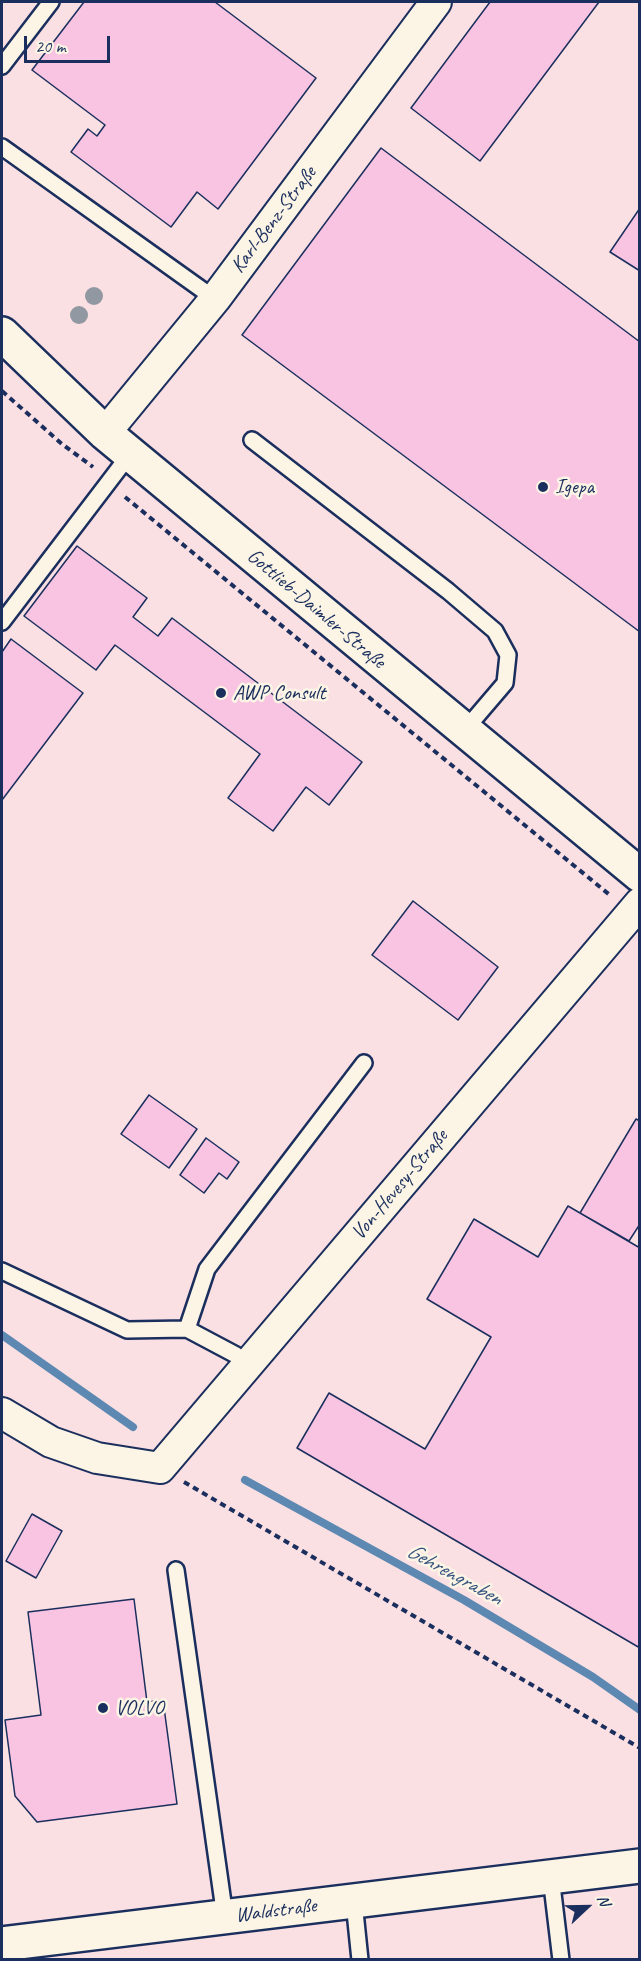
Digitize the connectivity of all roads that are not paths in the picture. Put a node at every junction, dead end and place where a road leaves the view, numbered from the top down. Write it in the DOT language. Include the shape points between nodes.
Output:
graph roads {
  1 [pos="51,2"];
  2 [pos="436,2"];
  3 [pos="2,66"];
  4 [pos="2,147"];
  5 [pos="215,299"];
  6 [pos="2,334"];
  7 [pos="105,433"];
  8 [pos="252,440"];
  9 [pos="130,454"];
  10 [pos="2,622"];
  11 [pos="464,731"];
  12 [pos="639,875"];
  13 [pos="635,908"];
  14 [pos="364,1063"];
  15 [pos="2,1271"];
  16 [pos="187,1329"];
  17 [pos="248,1365"];
  18 [pos="2,1413"];
  19 [pos="176,1570"];
  20 [pos="639,1866"];
  21 [pos="551,1877"];
  22 [pos="354,1902"];
  23 [pos="225,1917"];
  24 [pos="2,1944"];
  25 [pos="360,1959"];
  26 [pos="561,1959"];
  1 -- 3 [label="lane"];
  2 -- 5 [label="street, Karl-Benz-Straße"];
  4 -- 5 [label="lane"];
  5 -- 7 [label="street, Karl-Benz-Straße"];
  6 -- 7 [label="street, Gottlieb-Daimler-Straße"];
  7 -- 9 [label="street, Gottlieb-Daimler-Straße"];
  8 -- 11 [label="lane" via="495,631 508,655 505,683"];
  9 -- 10 [label="lane"];
  9 -- 11 [label="street, Gottlieb-Daimler-Straße"];
  11 -- 12 [label="street, Gottlieb-Daimler-Straße"];
  13 -- 17 [label="street, Von-Hevesy-Straße"];
  14 -- 16 [label="lane" via="207,1269"];
  15 -- 16 [label="lane" via="127,1330"];
  16 -- 17 [label="lane"];
  17 -- 18 [label="street, Von-Hevesy-Straße" via="160,1468 97,1458 51,1442"];
  19 -- 23 [label="lane"];
  20 -- 21 [label="street, Waldstraße"];
  21 -- 22 [label="street, Waldstraße"];
  21 -- 26 [label="lane"];
  22 -- 23 [label="street, Waldstraße"];
  22 -- 25 [label="lane"];
  23 -- 24 [label="street, Waldstraße"];
}
